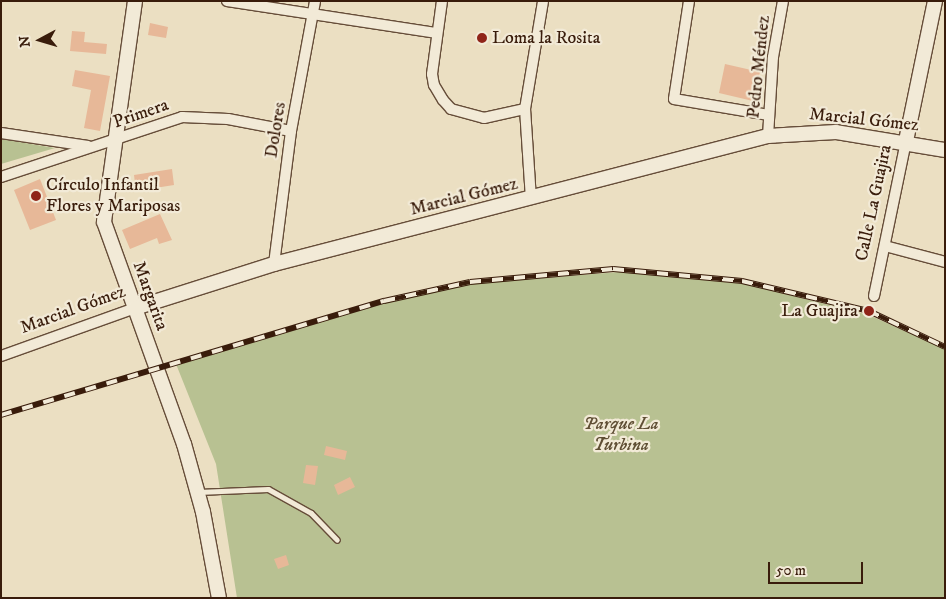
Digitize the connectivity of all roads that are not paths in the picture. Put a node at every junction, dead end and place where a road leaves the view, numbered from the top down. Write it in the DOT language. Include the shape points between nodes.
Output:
graph roads {
  1 [pos="135,1"];
  2 [pos="227,1"];
  3 [pos="314,1"];
  4 [pos="442,1"];
  5 [pos="543,1"];
  6 [pos="689,1"];
  7 [pos="783,1"];
  8 [pos="935,1"];
  9 [pos="312,14"];
  10 [pos="436,33"];
  11 [pos="525,109"];
  12 [pos="769,115"];
  13 [pos="292,131"];
  14 [pos="1,133"];
  15 [pos="768,136"];
  16 [pos="114,141"];
  17 [pos="906,141"];
  18 [pos="92,147"];
  19 [pos="945,150"];
  20 [pos="1,177"];
  21 [pos="531,199"];
  22 [pos="885,246"];
  23 [pos="945,262"];
  24 [pos="274,264"];
  25 [pos="874,296"];
  26 [pos="135,308"];
  27 [pos="1,356"];
  28 [pos="198,492"];
  29 [pos="336,540"];
  30 [pos="219,598"];
  1 -- 16 [label="main road, Margarita"];
  2 -- 9 [label="street"];
  3 -- 9 [label="street, Dolores"];
  4 -- 10 [label="street"];
  5 -- 11 [label="street"];
  6 -- 12 [label="street" via="674,99"];
  7 -- 12 [label="street, Pedro Méndez" via="773,58"];
  8 -- 17 [label="main road, Calle La Guajira"];
  9 -- 10 [label="street"];
  9 -- 13 [label="street, Dolores"];
  10 -- 11 [label="street" via="434,85 450,109 484,118"];
  11 -- 21 [label="street"];
  12 -- 15 [label="street, Pedro Méndez"];
  13 -- 16 [label="street, Primera" via="228,119 182,117"];
  13 -- 24 [label="street, Dolores"];
  14 -- 18 [label="street, Primera"];
  15 -- 17 [label="main road, Marcial Gómez" via="836,132"];
  15 -- 21 [label="main road, Marcial Gómez"];
  16 -- 18 [label="street, Primera"];
  16 -- 26 [label="main road, Margarita" via="104,222"];
  17 -- 19 [label="main road, Marcial Gómez"];
  17 -- 22 [label="street, Calle La Guajira"];
  18 -- 20 [label="street"];
  21 -- 24 [label="main road, Marcial Gómez"];
  22 -- 23 [label="street"];
  22 -- 25 [label="street, Calle La Guajira"];
  24 -- 26 [label="main road, Marcial Gómez"];
  26 -- 27 [label="street, Marcial Gómez"];
  26 -- 28 [label="main road, Margarita"];
  28 -- 29 [label="lane" via="268,489 311,513"];
  28 -- 30 [label="main road, Margarita"];
}
